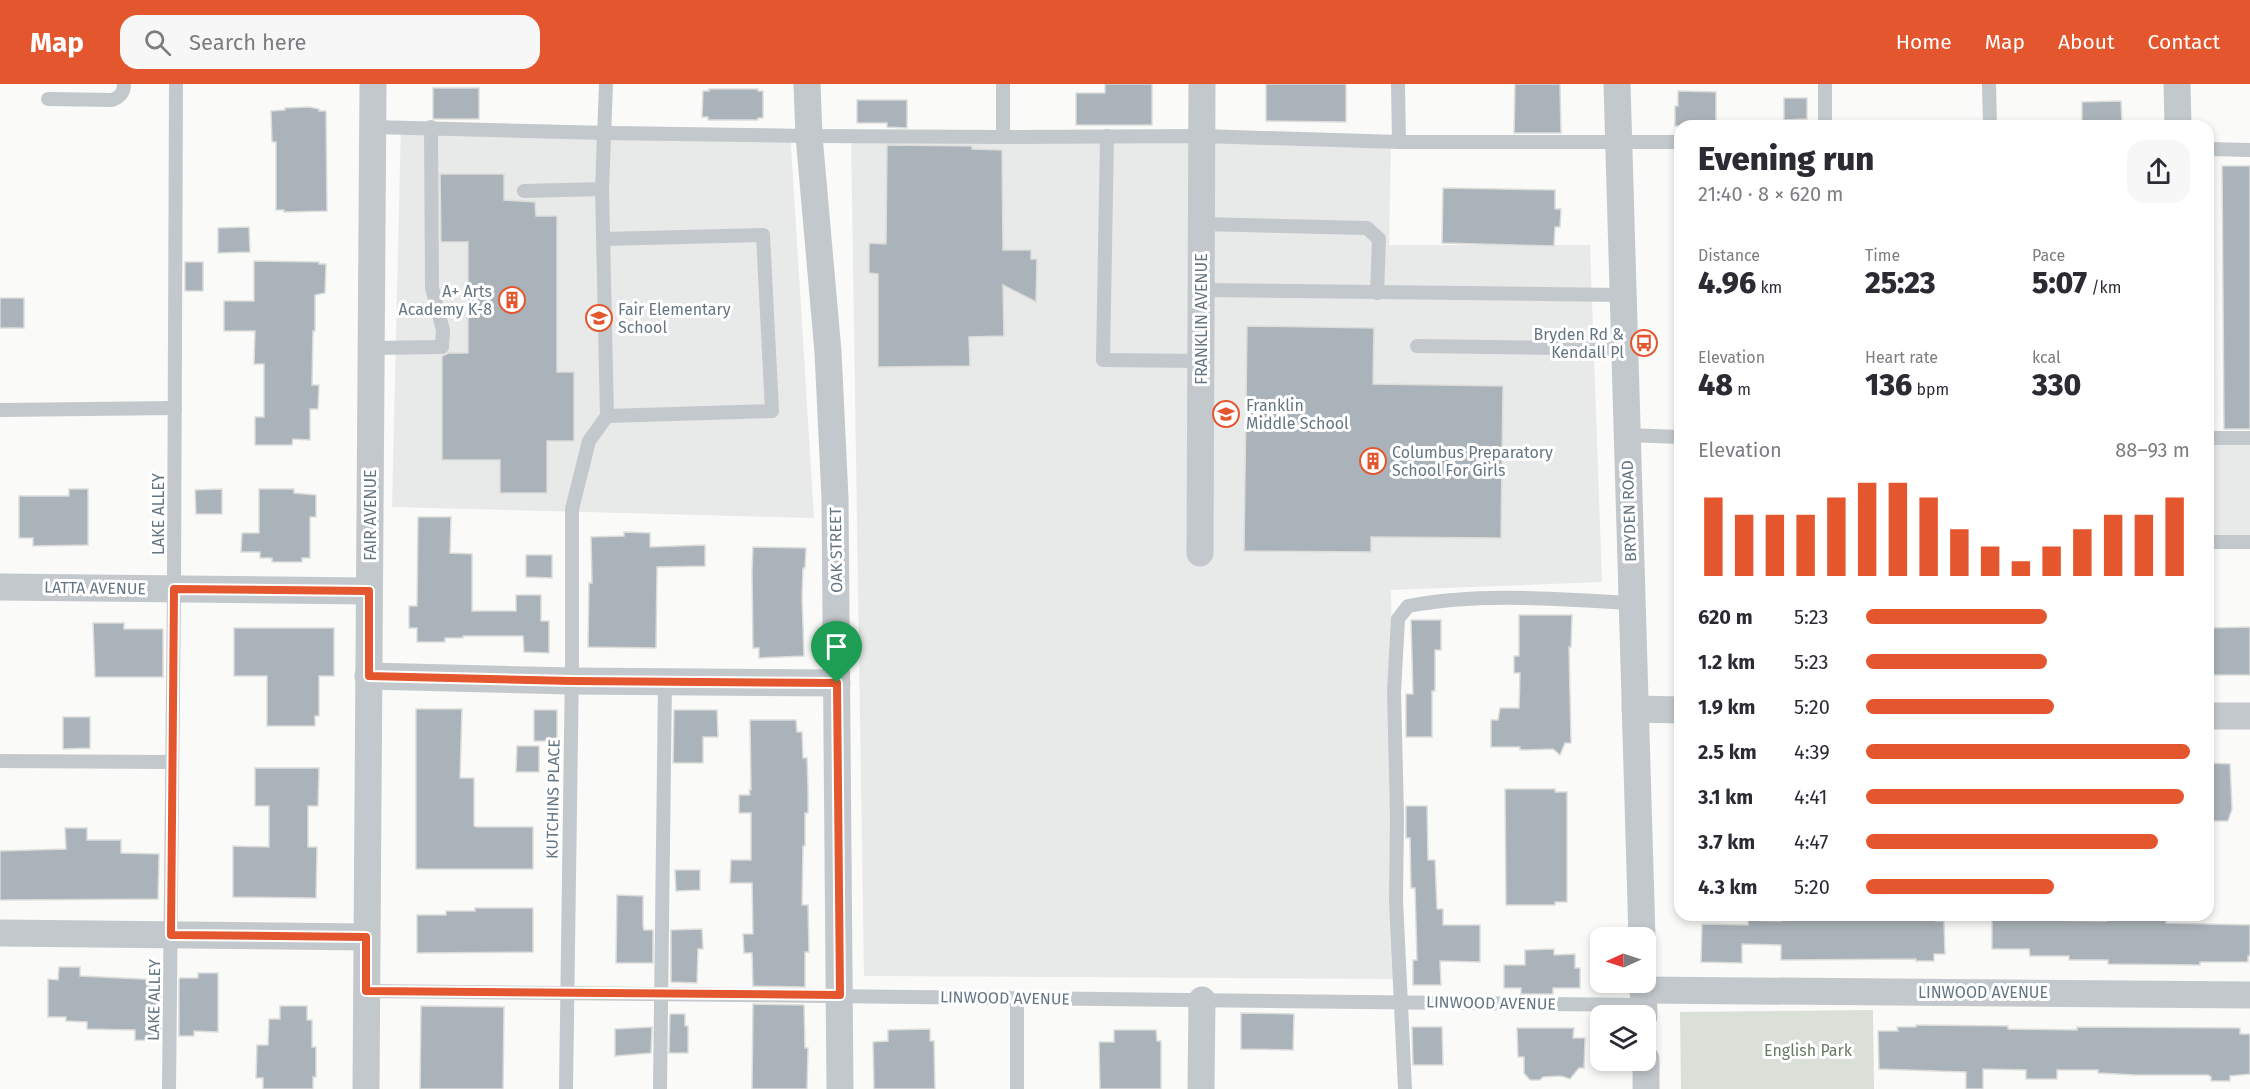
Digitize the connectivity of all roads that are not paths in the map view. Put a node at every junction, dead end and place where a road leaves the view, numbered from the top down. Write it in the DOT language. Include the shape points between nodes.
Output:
graph roads {
  1 [pos="124,84"];
  2 [pos="176,84"];
  3 [pos="373,84"];
  4 [pos="606,84"];
  5 [pos="807,84"];
  6 [pos="1003,84"];
  7 [pos="1202,84"];
  8 [pos="1398,84"];
  9 [pos="1617,84"];
  10 [pos="1825,84"];
  11 [pos="1989,84"];
  12 [pos="2177,84"];
  13 [pos="48,99"];
  14 [pos="1826,120"];
  15 [pos="1990,120"];
  16 [pos="2178,120"];
  17 [pos="372,127"];
  18 [pos="431,127"];
  19 [pos="604,133"];
  20 [pos="809,136"];
  21 [pos="1107,136"];
  22 [pos="1202,136"];
  23 [pos="1003,137"];
  24 [pos="1618,141"];
  25 [pos="1399,142"];
  26 [pos="1674,142"];
  27 [pos="2214,149"];
  28 [pos="2250,150"];
  29 [pos="602,189"];
  30 [pos="524,191"];
  31 [pos="1202,224"];
  32 [pos="604,239"];
  33 [pos="1201,290"];
  34 [pos="1377,292"];
  35 [pos="1623,296"];
  36 [pos="1417,346"];
  37 [pos="371,348"];
  38 [pos="1624,349"];
  39 [pos="1201,361"];
  40 [pos="175,408"];
  41 [pos="0,410"];
  42 [pos="607,416"];
  43 [pos="1627,435"];
  44 [pos="1674,437"];
  45 [pos="2214,438"];
  46 [pos="2250,438"];
  47 [pos="2214,542"];
  48 [pos="2250,542"];
  49 [pos="1200,554"];
  50 [pos="0,587"];
  51 [pos="174,589"];
  52 [pos="369,591"];
  53 [pos="1632,603"];
  54 [pos="369,676"];
  55 [pos="572,681"];
  56 [pos="665,682"];
  57 [pos="837,683"];
  58 [pos="1635,710"];
  59 [pos="1674,710"];
  60 [pos="2214,716"];
  61 [pos="2250,716"];
  62 [pos="0,760"];
  63 [pos="171,762"];
  64 [pos="1642,927"];
  65 [pos="0,933"];
  66 [pos="171,935"];
  67 [pos="366,937"];
  68 [pos="366,991"];
  69 [pos="567,993"];
  70 [pos="662,993"];
  71 [pos="840,995"];
  72 [pos="2250,995"];
  73 [pos="1017,998"];
  74 [pos="1644,998"];
  75 [pos="1202,1000"];
  76 [pos="1402,1002"];
  77 [pos="1646,1071"];
  78 [pos="169,1089"];
  79 [pos="366,1089"];
  80 [pos="566,1089"];
  81 [pos="660,1089"];
  82 [pos="840,1089"];
  83 [pos="1017,1089"];
  84 [pos="1201,1089"];
  85 [pos="1404,1089"];
  86 [pos="1646,1089"];
  1 -- 13 [label="lane" via="119,97 112,100"];
  2 -- 40 [label="lane, LAKE ALLEY"];
  3 -- 17 [label="street, FAIR AVENUE"];
  4 -- 19 [label="lane"];
  5 -- 20 [label="street, OAK STREET"];
  6 -- 23 [label="lane"];
  7 -- 22 [label="street, FRANKLIN AVENUE"];
  8 -- 25 [label="lane"];
  9 -- 24 [label="street, BRYDEN ROAD"];
  10 -- 14 [label="lane"];
  11 -- 15 [label="lane"];
  12 -- 16 [label="street"];
  17 -- 18 [label="lane"];
  17 -- 37 [label="street, FAIR AVENUE"];
  18 -- 19 [label="lane"];
  18 -- 37 [label="lane" via="432,288 443,330 442,347"];
  19 -- 20 [label="lane"];
  19 -- 29 [label="lane"];
  20 -- 23 [label="lane"];
  20 -- 57 [label="street, OAK STREET" via="828,352 835,498"];
  21 -- 22 [label="lane"];
  21 -- 23 [label="lane"];
  21 -- 39 [label="lane" via="1103,360"];
  22 -- 25 [label="lane"];
  22 -- 31 [label="street, FRANKLIN AVENUE"];
  24 -- 25 [label="lane"];
  24 -- 26 [label="lane"];
  24 -- 35 [label="street, BRYDEN ROAD"];
  27 -- 28 [label="lane"];
  29 -- 30 [label="lane"];
  29 -- 32 [label="lane"];
  31 -- 33 [label="street, FRANKLIN AVENUE"];
  31 -- 34 [label="lane" via="1367,228 1379,239"];
  32 -- 42 [label="lane"];
  32 -- 42 [label="lane" via="763,235 772,411"];
  33 -- 34 [label="lane"];
  33 -- 39 [label="street, FRANKLIN AVENUE"];
  34 -- 35 [label="lane"];
  35 -- 38 [label="street, BRYDEN ROAD"];
  36 -- 38 [label="lane"];
  37 -- 52 [label="street, FAIR AVENUE"];
  38 -- 43 [label="street, BRYDEN ROAD"];
  39 -- 49 [label="street, FRANKLIN AVENUE"];
  40 -- 41 [label="lane"];
  40 -- 51 [label="lane, LAKE ALLEY"];
  42 -- 55 [label="lane, KUTCHINS PLACE" via="589,441 572,509"];
  43 -- 44 [label="lane"];
  43 -- 53 [label="street, BRYDEN ROAD"];
  45 -- 46 [label="lane"];
  47 -- 48 [label="lane"];
  50 -- 51 [label="street, LATTA AVENUE"];
  51 -- 52 [label="street, LATTA AVENUE"];
  51 -- 63 [label="lane, LAKE ALLEY"];
  52 -- 54 [label="street, FAIR AVENUE"];
  53 -- 58 [label="street, BRYDEN ROAD"];
  53 -- 76 [label="lane" via="1515,598 1442,600 1408,606 1398,619 1394,691 1396,900"];
  54 -- 55 [label="street"];
  54 -- 67 [label="street, FAIR AVENUE"];
  55 -- 56 [label="street"];
  55 -- 69 [label="lane, KUTCHINS PLACE"];
  56 -- 57 [label="street"];
  56 -- 70 [label="lane"];
  57 -- 71 [label="street, OAK STREET"];
  58 -- 59 [label="street"];
  58 -- 64 [label="street, BRYDEN ROAD"];
  60 -- 61 [label="street"];
  62 -- 63 [label="lane"];
  63 -- 66 [label="lane, LAKE ALLEY"];
  65 -- 66 [label="street"];
  66 -- 67 [label="street"];
  66 -- 78 [label="lane, LAKE ALLEY"];
  67 -- 68 [label="street, FAIR AVENUE"];
  68 -- 69 [label="lane, LINWOOD AVENUE"];
  68 -- 79 [label="street, FAIR AVENUE"];
  69 -- 70 [label="lane, LINWOOD AVENUE"];
  69 -- 80 [label="lane, KUTCHINS PLACE"];
  70 -- 71 [label="lane, LINWOOD AVENUE"];
  70 -- 81 [label="lane"];
  71 -- 73 [label="lane, LINWOOD AVENUE"];
  71 -- 82 [label="street, OAK STREET"];
  72 -- 74 [label="street, LINWOOD AVENUE"];
  73 -- 75 [label="lane, LINWOOD AVENUE"];
  73 -- 83 [label="lane"];
  74 -- 76 [label="lane, LINWOOD AVENUE"];
  75 -- 76 [label="lane, LINWOOD AVENUE"];
  75 -- 84 [label="street"];
  76 -- 85 [label="lane"];
  77 -- 86 [label="street"];
}
